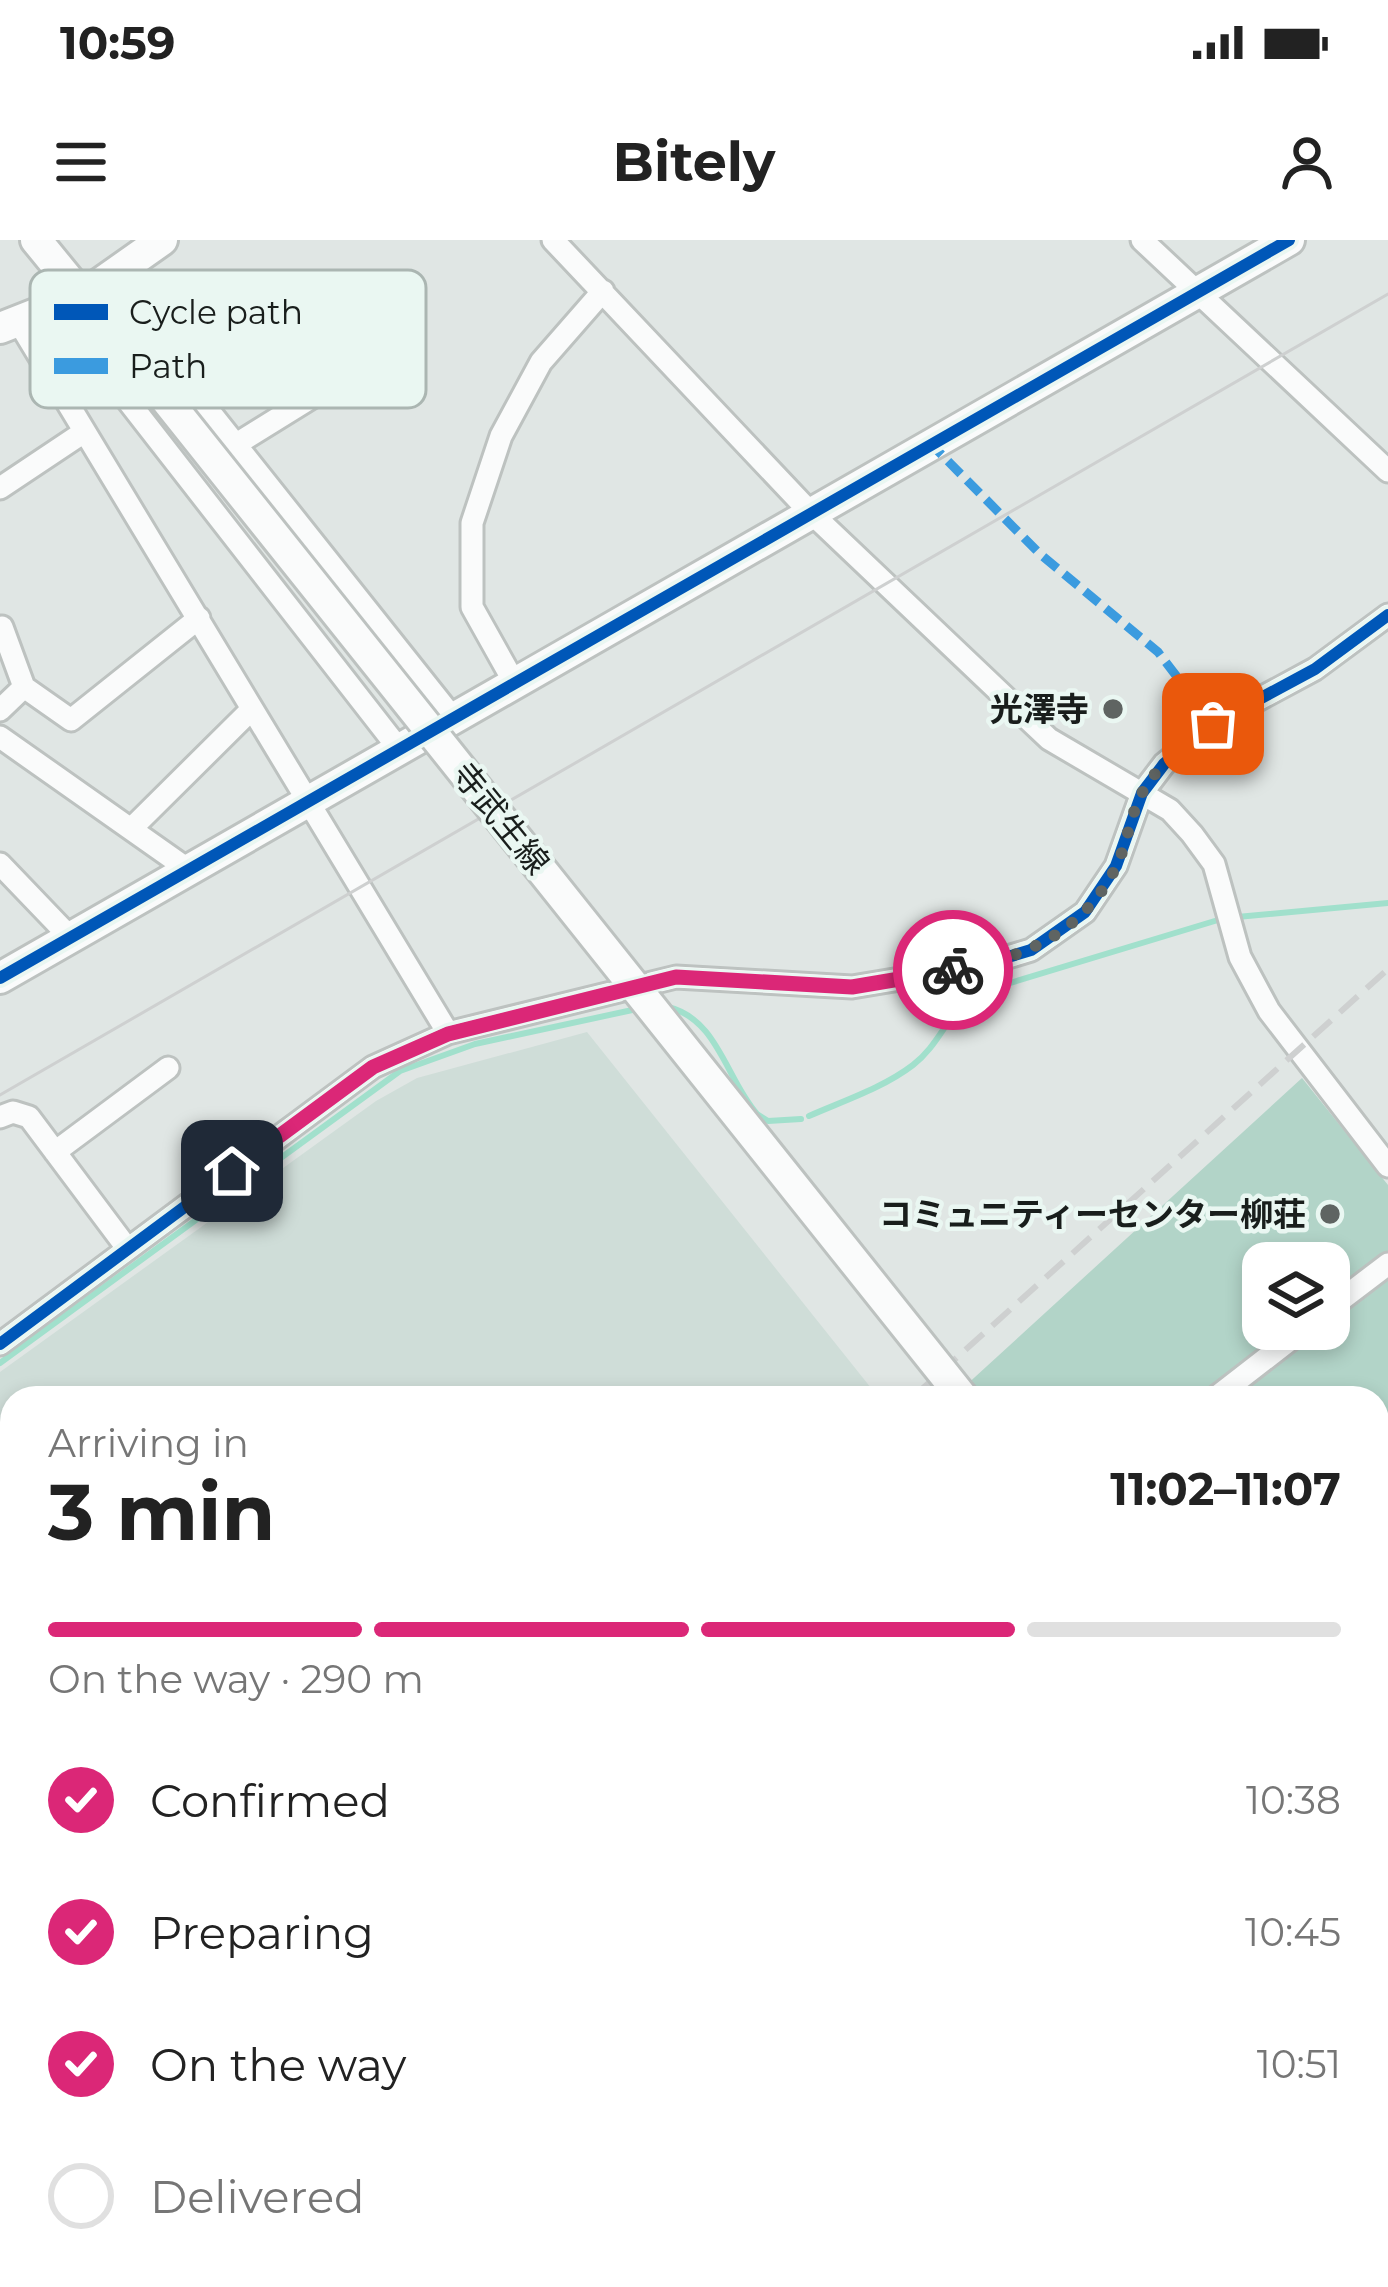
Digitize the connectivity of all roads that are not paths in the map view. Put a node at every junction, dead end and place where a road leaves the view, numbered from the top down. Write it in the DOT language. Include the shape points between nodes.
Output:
graph roads {
  1 [pos="36,240"];
  2 [pos="162,240"];
  3 [pos="553,240"];
  4 [pos="1142,240"];
  5 [pos="1289,240"];
  6 [pos="62,270"];
  7 [pos="111,270"];
  8 [pos="603,291"];
  9 [pos="1196,293"];
  10 [pos="9,324"];
  11 [pos="30,354"];
  12 [pos="68,408"];
  13 [pos="133,408"];
  14 [pos="173,408"];
  15 [pos="207,408"];
  16 [pos="295,408"];
  17 [pos="85,432"];
  18 [pos="236,445"];
  19 [pos="1388,471"];
  20 [pos="0,488"];
  21 [pos="809,511"];
  22 [pos="1388,615"];
  23 [pos="199,618"];
  24 [pos="2,627"];
  25 [pos="514,682"];
  26 [pos="24,687"];
  27 [pos="0,710"];
  28 [pos="251,710"];
  29 [pos="453,718"];
  30 [pos="0,737"];
  31 [pos="399,749"];
  32 [pos="1142,793"];
  33 [pos="308,803"];
  34 [pos="132,828"];
  35 [pos="0,864"];
  36 [pos="185,868"];
  37 [pos="69,936"];
  38 [pos="0,978"];
  39 [pos="448,1034"];
  40 [pos="168,1068"];
  41 [pos="0,1117"];
  42 [pos="55,1152"];
  43 [pos="1388,1166"];
  44 [pos="127,1248"];
  45 [pos="1388,1264"];
  46 [pos="1350,1294"];
  47 [pos="0,1344"];
  48 [pos="1277,1350"];
  49 [pos="953,1386"];
  50 [pos="1230,1386"];
  1 -- 6 [label="street, 寺武生線"];
  2 -- 7 [label="street"];
  3 -- 8 [label="street"];
  4 -- 9 [label="street"];
  5 -- 9 [label="street"];
  8 -- 21 [label="street"];
  8 -- 25 [label="street" via="541,362 501,436 472,524 472,607"];
  9 -- 19 [label="street"];
  9 -- 21 [label="street"];
  10 -- 11 [label="street"];
  12 -- 17 [label="street"];
  13 -- 31 [label="street"];
  14 -- 49 [label="street, 寺武生線, bridge"];
  15 -- 18 [label="street"];
  16 -- 18 [label="street"];
  17 -- 20 [label="street"];
  17 -- 23 [label="street"];
  18 -- 29 [label="street"];
  21 -- 25 [label="street"];
  21 -- 32 [label="street" via="1048,739"];
  22 -- 32 [label="street" via="1315,669 1192,739"];
  23 -- 26 [label="street" via="71,720"];
  23 -- 28 [label="street"];
  24 -- 26 [label="street"];
  25 -- 29 [label="street"];
  26 -- 27 [label="street"];
  28 -- 33 [label="street"];
  28 -- 34 [label="street"];
  29 -- 31 [label="street"];
  30 -- 34 [label="street"];
  31 -- 33 [label="street"];
  32 -- 39 [label="street" via="1116,866 1085,912 1031,950 852,987 676,977"];
  32 -- 43 [label="street" via="1170,810 1214,864 1240,957 1269,1010"];
  33 -- 36 [label="street"];
  33 -- 39 [label="street"];
  34 -- 36 [label="street"];
  35 -- 37 [label="street"];
  36 -- 37 [label="street"];
  37 -- 38 [label="street"];
  39 -- 44 [label="street" via="373,1067"];
  40 -- 42 [label="street"];
  41 -- 42 [label="street" via="29,1117"];
  42 -- 44 [label="street"];
  44 -- 47 [label="street"];
  45 -- 46 [label="street"];
  48 -- 50 [label="street"];
}
